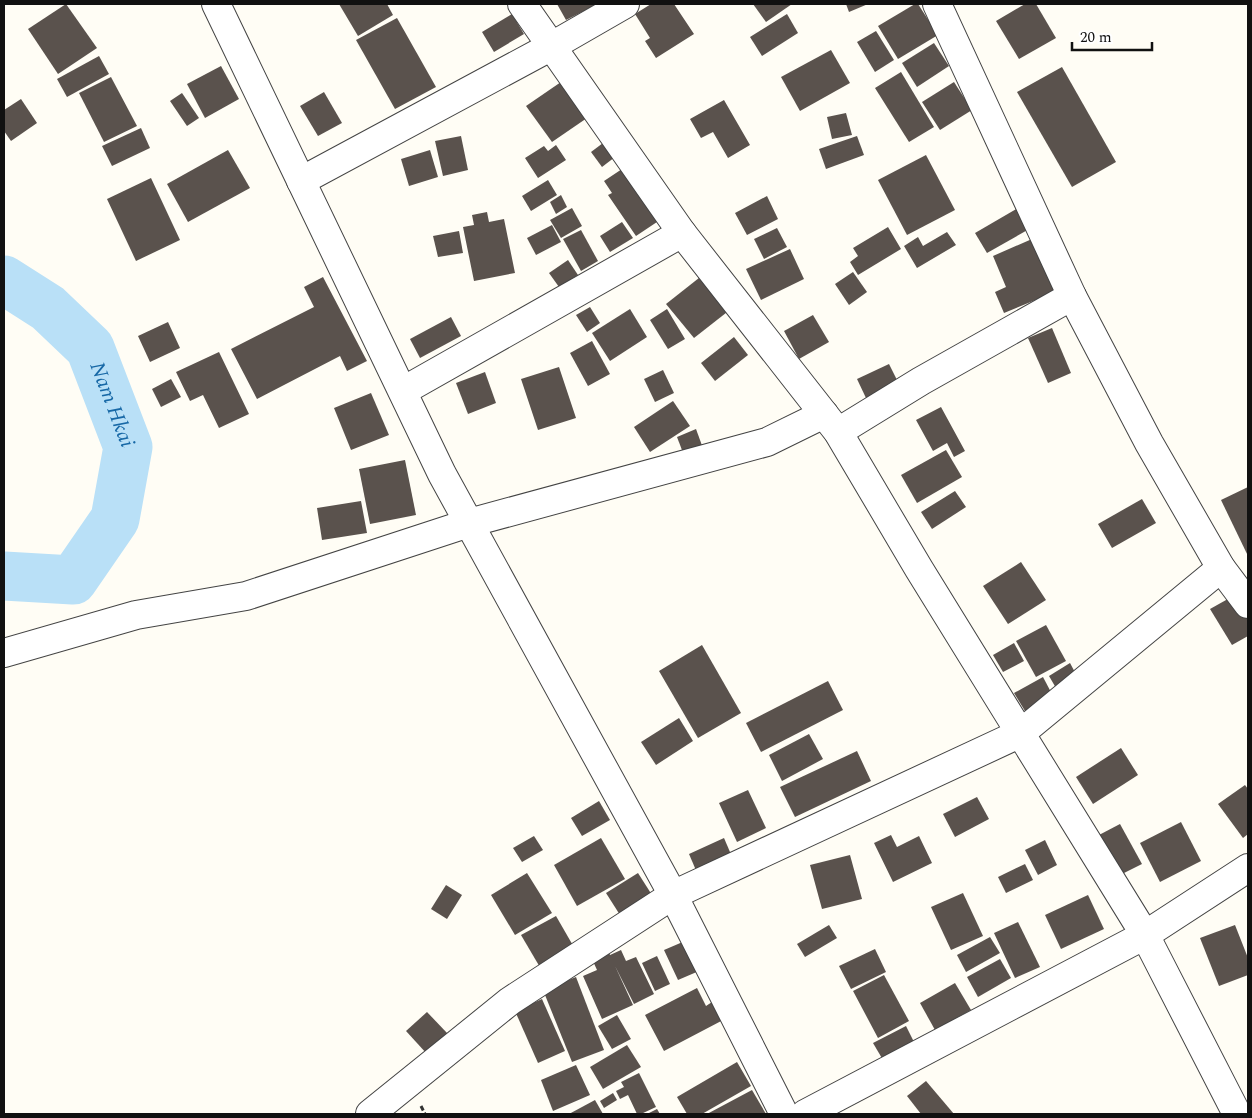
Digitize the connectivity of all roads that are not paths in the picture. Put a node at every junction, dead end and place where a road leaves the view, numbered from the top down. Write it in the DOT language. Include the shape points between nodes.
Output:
graph roads {
  1 [pos="216,4"];
  2 [pos="522,4"];
  3 [pos="625,4"];
  4 [pos="937,4"];
  5 [pos="552,46"];
  6 [pos="301,181"];
  7 [pos="682,233"];
  8 [pos="1072,296"];
  9 [pos="402,392"];
  10 [pos="831,423"];
  11 [pos="469,523"];
  12 [pos="1222,568"];
  13 [pos="1248,604"];
  14 [pos="4,653"];
  15 [pos="1020,733"];
  16 [pos="1248,868"];
  17 [pos="673,896"];
  18 [pos="1146,935"];
  19 [pos="370,1114"];
  20 [pos="784,1114"];
  21 [pos="805,1114"];
  22 [pos="1237,1114"];
  1 -- 6 [label="street"];
  2 -- 5 [label="street"];
  3 -- 5 [label="street"];
  4 -- 8 [label="street"];
  5 -- 6 [label="street"];
  5 -- 7 [label="street"];
  6 -- 9 [label="street"];
  7 -- 9 [label="street"];
  7 -- 10 [label="street"];
  8 -- 10 [label="street" via="921,381"];
  8 -- 12 [label="street" via="1149,443"];
  9 -- 11 [label="street"];
  10 -- 11 [label="street"];
  10 -- 15 [label="street"];
  11 -- 14 [label="street" via="246,596 136,615"];
  11 -- 17 [label="street"];
  12 -- 13 [label="street"];
  12 -- 15 [label="street"];
  15 -- 17 [label="street"];
  15 -- 18 [label="street"];
  16 -- 18 [label="street"];
  17 -- 19 [label="street" via="510,1002"];
  17 -- 20 [label="street"];
  18 -- 21 [label="street"];
  18 -- 22 [label="street"];
}
